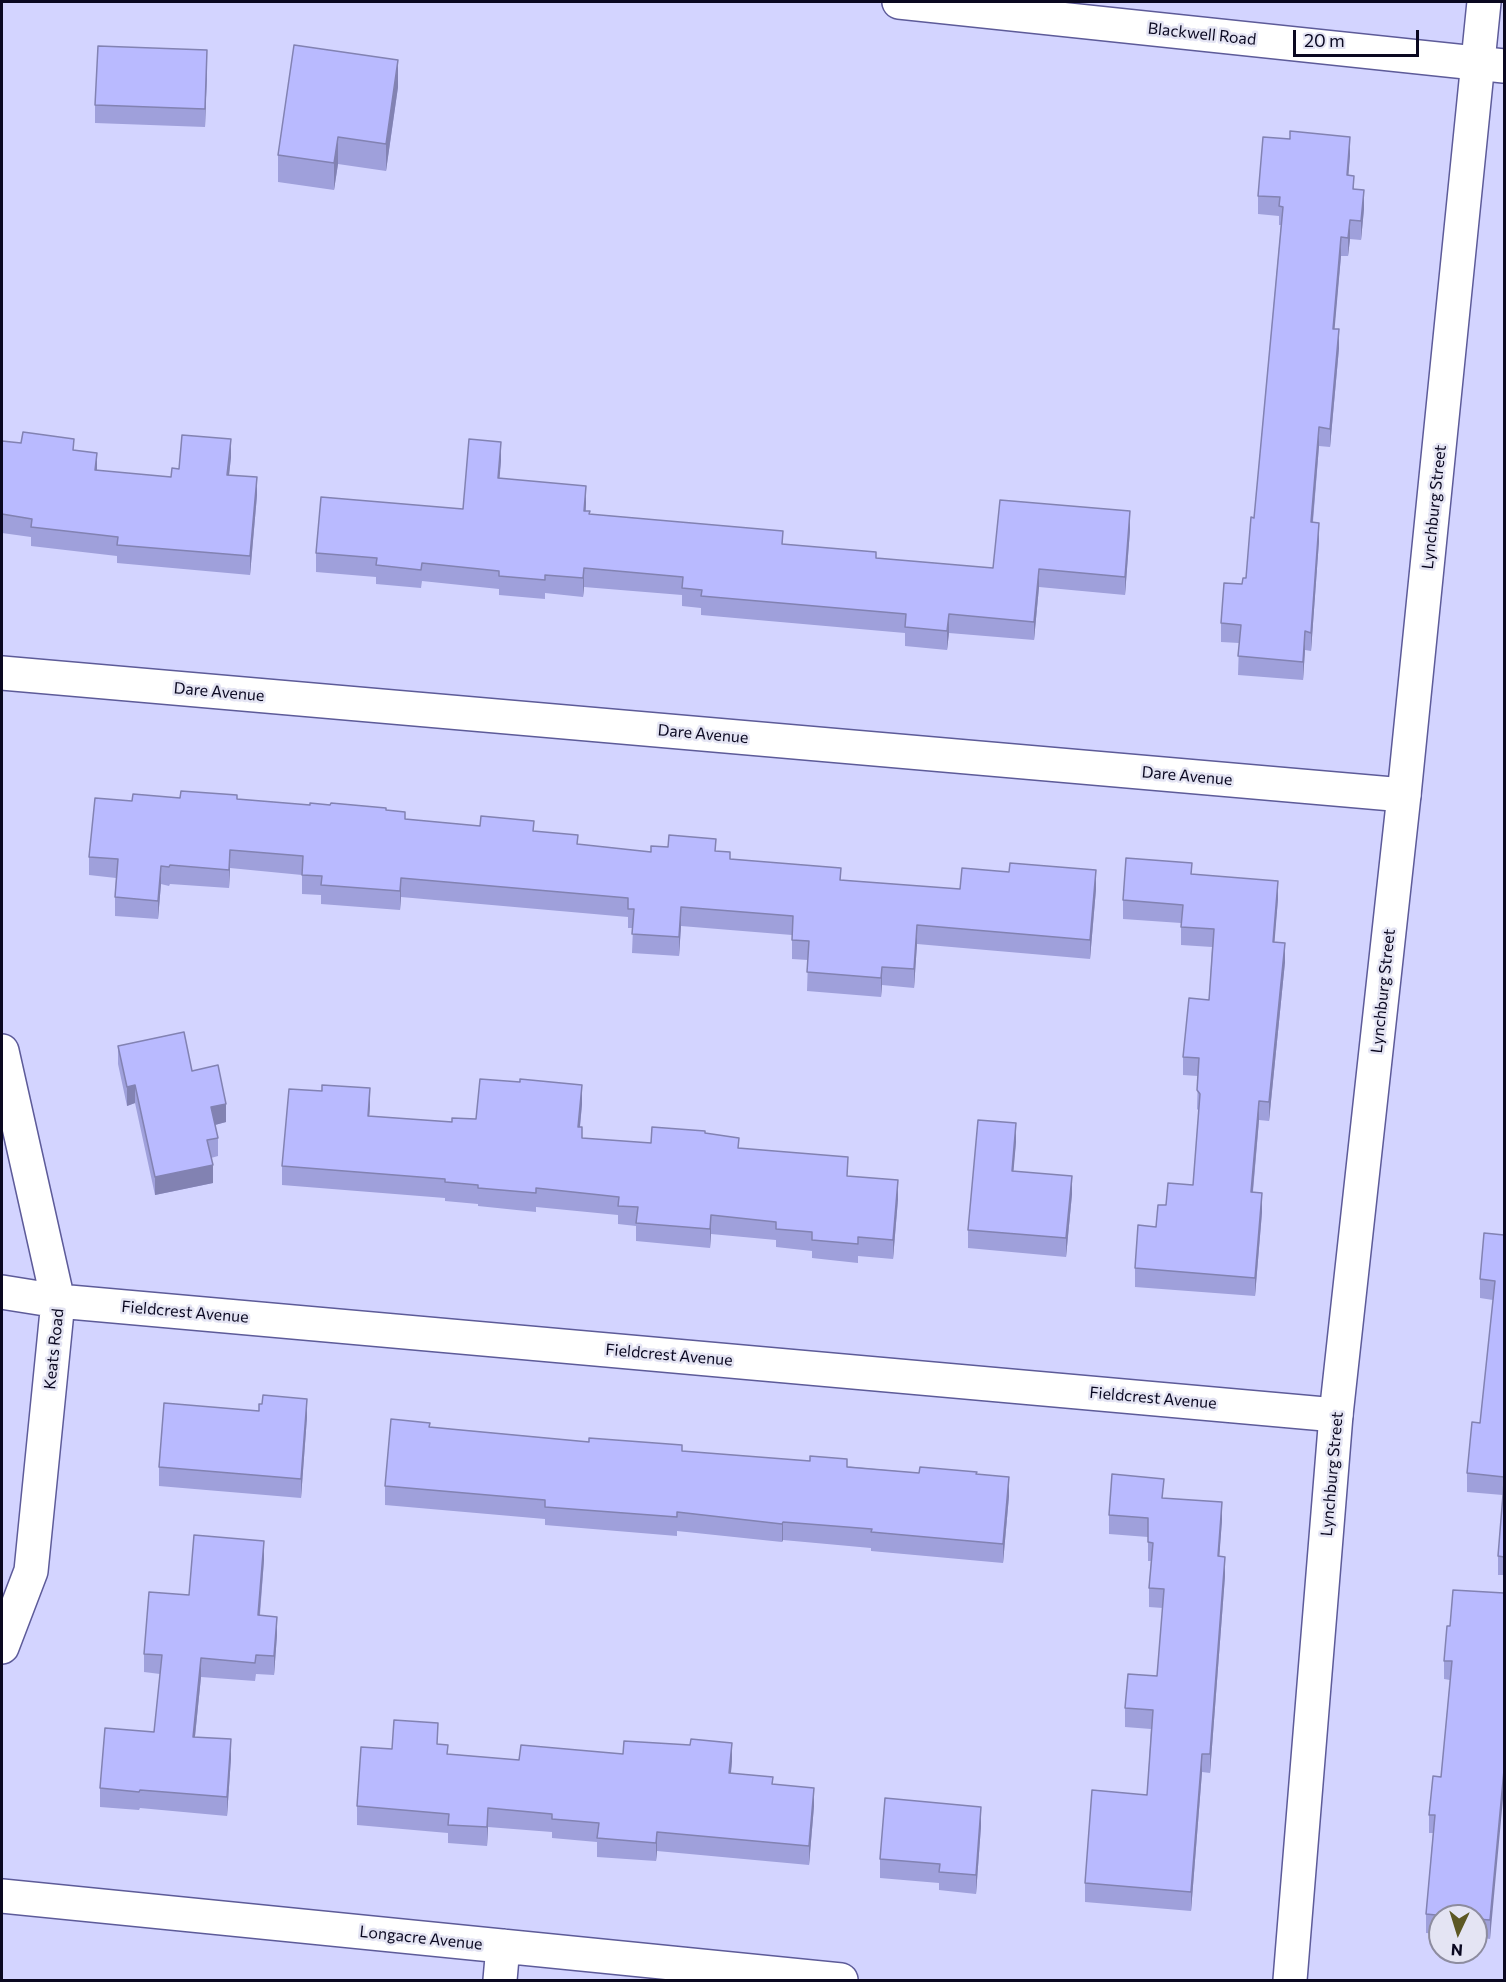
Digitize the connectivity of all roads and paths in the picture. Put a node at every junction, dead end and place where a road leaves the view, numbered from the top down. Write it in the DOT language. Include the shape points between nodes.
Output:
graph roads {
  1 [pos="899,2"];
  2 [pos="1484,2"];
  3 [pos="1492,65"];
  4 [pos="2,673"];
  5 [pos="1404,795"];
  6 [pos="2,1051"];
  7 [pos="2,1292"];
  8 [pos="58,1301"];
  9 [pos="1336,1414"];
  10 [pos="2,1647"];
  11 [pos="2,1896"];
  12 [pos="503,1946"];
  13 [pos="500,1980"];
  14 [pos="841,1980"];
  15 [pos="1290,1980"];
  1 -- 3 [label="street, Blackwell Road"];
  2 -- 3 [label="street, Lynchburg Street"];
  3 -- 5 [label="street, Lynchburg Street"];
  4 -- 5 [label="street, Dare Avenue"];
  5 -- 9 [label="street, Lynchburg Street"];
  6 -- 8 [label="street, Keats Road"];
  7 -- 8 [label="street, Fieldcrest Avenue"];
  8 -- 9 [label="street, Fieldcrest Avenue"];
  8 -- 10 [label="street, Keats Road" via="32,1571"];
  9 -- 15 [label="street, Lynchburg Street"];
  11 -- 12 [label="street, Longacre Avenue"];
  12 -- 13 [label="street"];
  12 -- 14 [label="street, Longacre Avenue"];
}
